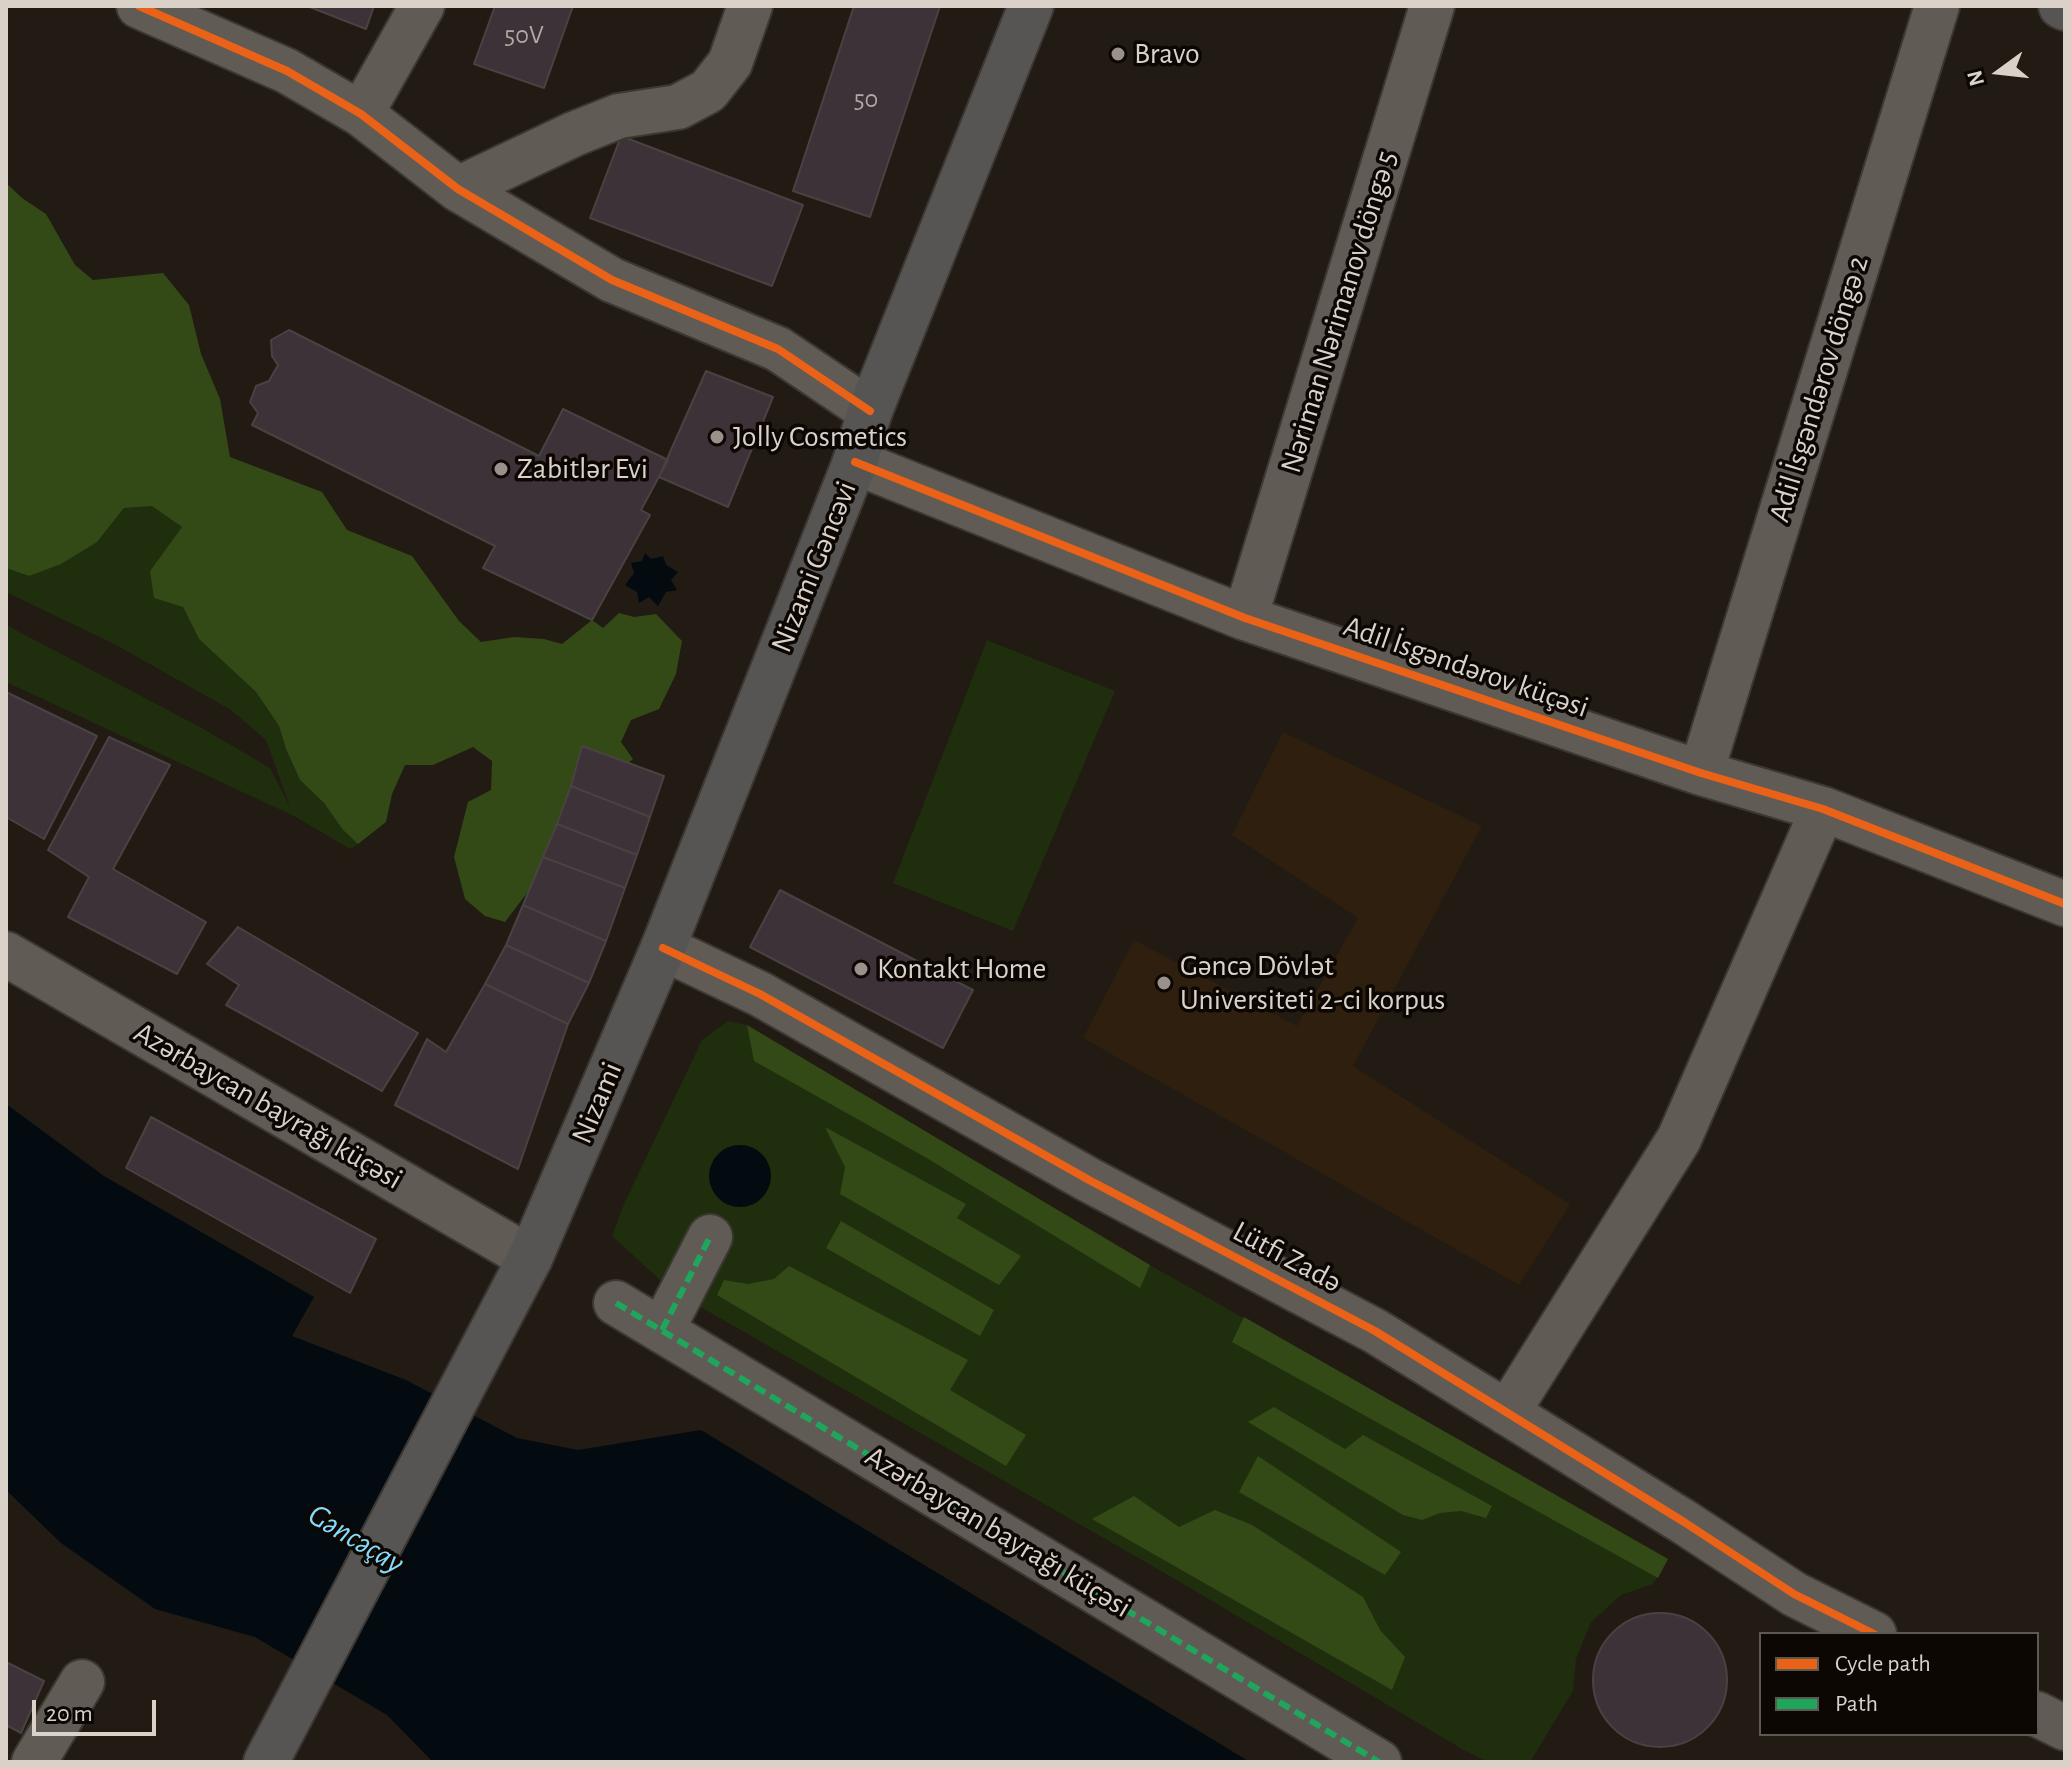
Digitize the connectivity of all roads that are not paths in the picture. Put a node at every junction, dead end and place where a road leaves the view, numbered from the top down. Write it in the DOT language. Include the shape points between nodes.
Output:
graph roads {
  1 [pos="422,6"];
  2 [pos="750,6"];
  3 [pos="1031,6"];
  4 [pos="1432,6"];
  5 [pos="1937,6"];
  6 [pos="154,9"];
  7 [pos="361,114"];
  8 [pos="458,189"];
  9 [pos="870,411"];
  10 [pos="855,462"];
  11 [pos="1245,618"];
  12 [pos="1701,773"];
  13 [pos="1823,809"];
  14 [pos="2065,904"];
  15 [pos="663,948"];
  16 [pos="6,954"];
  17 [pos="710,1237"];
  18 [pos="530,1258"];
  19 [pos="616,1303"];
  20 [pos="662,1330"];
  21 [pos="1507,1413"];
  22 [pos="1870,1632"];
  23 [pos="82,1682"];
  24 [pos="2039,1715"];
  25 [pos="2065,1728"];
  26 [pos="272,1752"];
  27 [pos="34,1762"];
  28 [pos="1379,1762"];
  1 -- 7 [label="street"];
  2 -- 8 [label="street" via="730,63 708,91 678,107 608,120"];
  3 -- 9 [label="main road, Nizami Gəncəvi"];
  4 -- 11 [label="street, Nəriman Nərimanov döngə 5"];
  5 -- 12 [label="street, Adil İsgəndərov döngə 2"];
  6 -- 7 [label="street" via="287,71"];
  7 -- 8 [label="street"];
  8 -- 9 [label="street" via="612,280 778,349"];
  9 -- 10 [label="main road, Nizami Gəncəvi"];
  10 -- 11 [label="street, Adil İsgəndərov küçəsi"];
  10 -- 15 [label="main road, Nizami Gəncəvi"];
  11 -- 12 [label="street, Adil İsgəndərov küçəsi"];
  12 -- 13 [label="street, Adil İsgəndərov küçəsi"];
  13 -- 14 [label="street, Adil İsgəndərov küçəsi"];
  13 -- 21 [label="street" via="1679,1139"];
  15 -- 18 [label="main road, Nizami"];
  15 -- 21 [label="street, Lütfi Zadə" via="760,994 1089,1180 1375,1331"];
  16 -- 18 [label="street, Azərbaycan bayrağı küçəsi"];
  17 -- 20 [label="street"];
  18 -- 26 [label="main road, Nizami"];
  19 -- 20 [label="street, Azərbaycan bayrağı küçəsi"];
  20 -- 28 [label="street, Azərbaycan bayrağı küçəsi"];
  21 -- 22 [label="street, Lütfi Zadə" via="1794,1594"];
  23 -- 27 [label="street"];
  24 -- 25 [label="street"];
}
